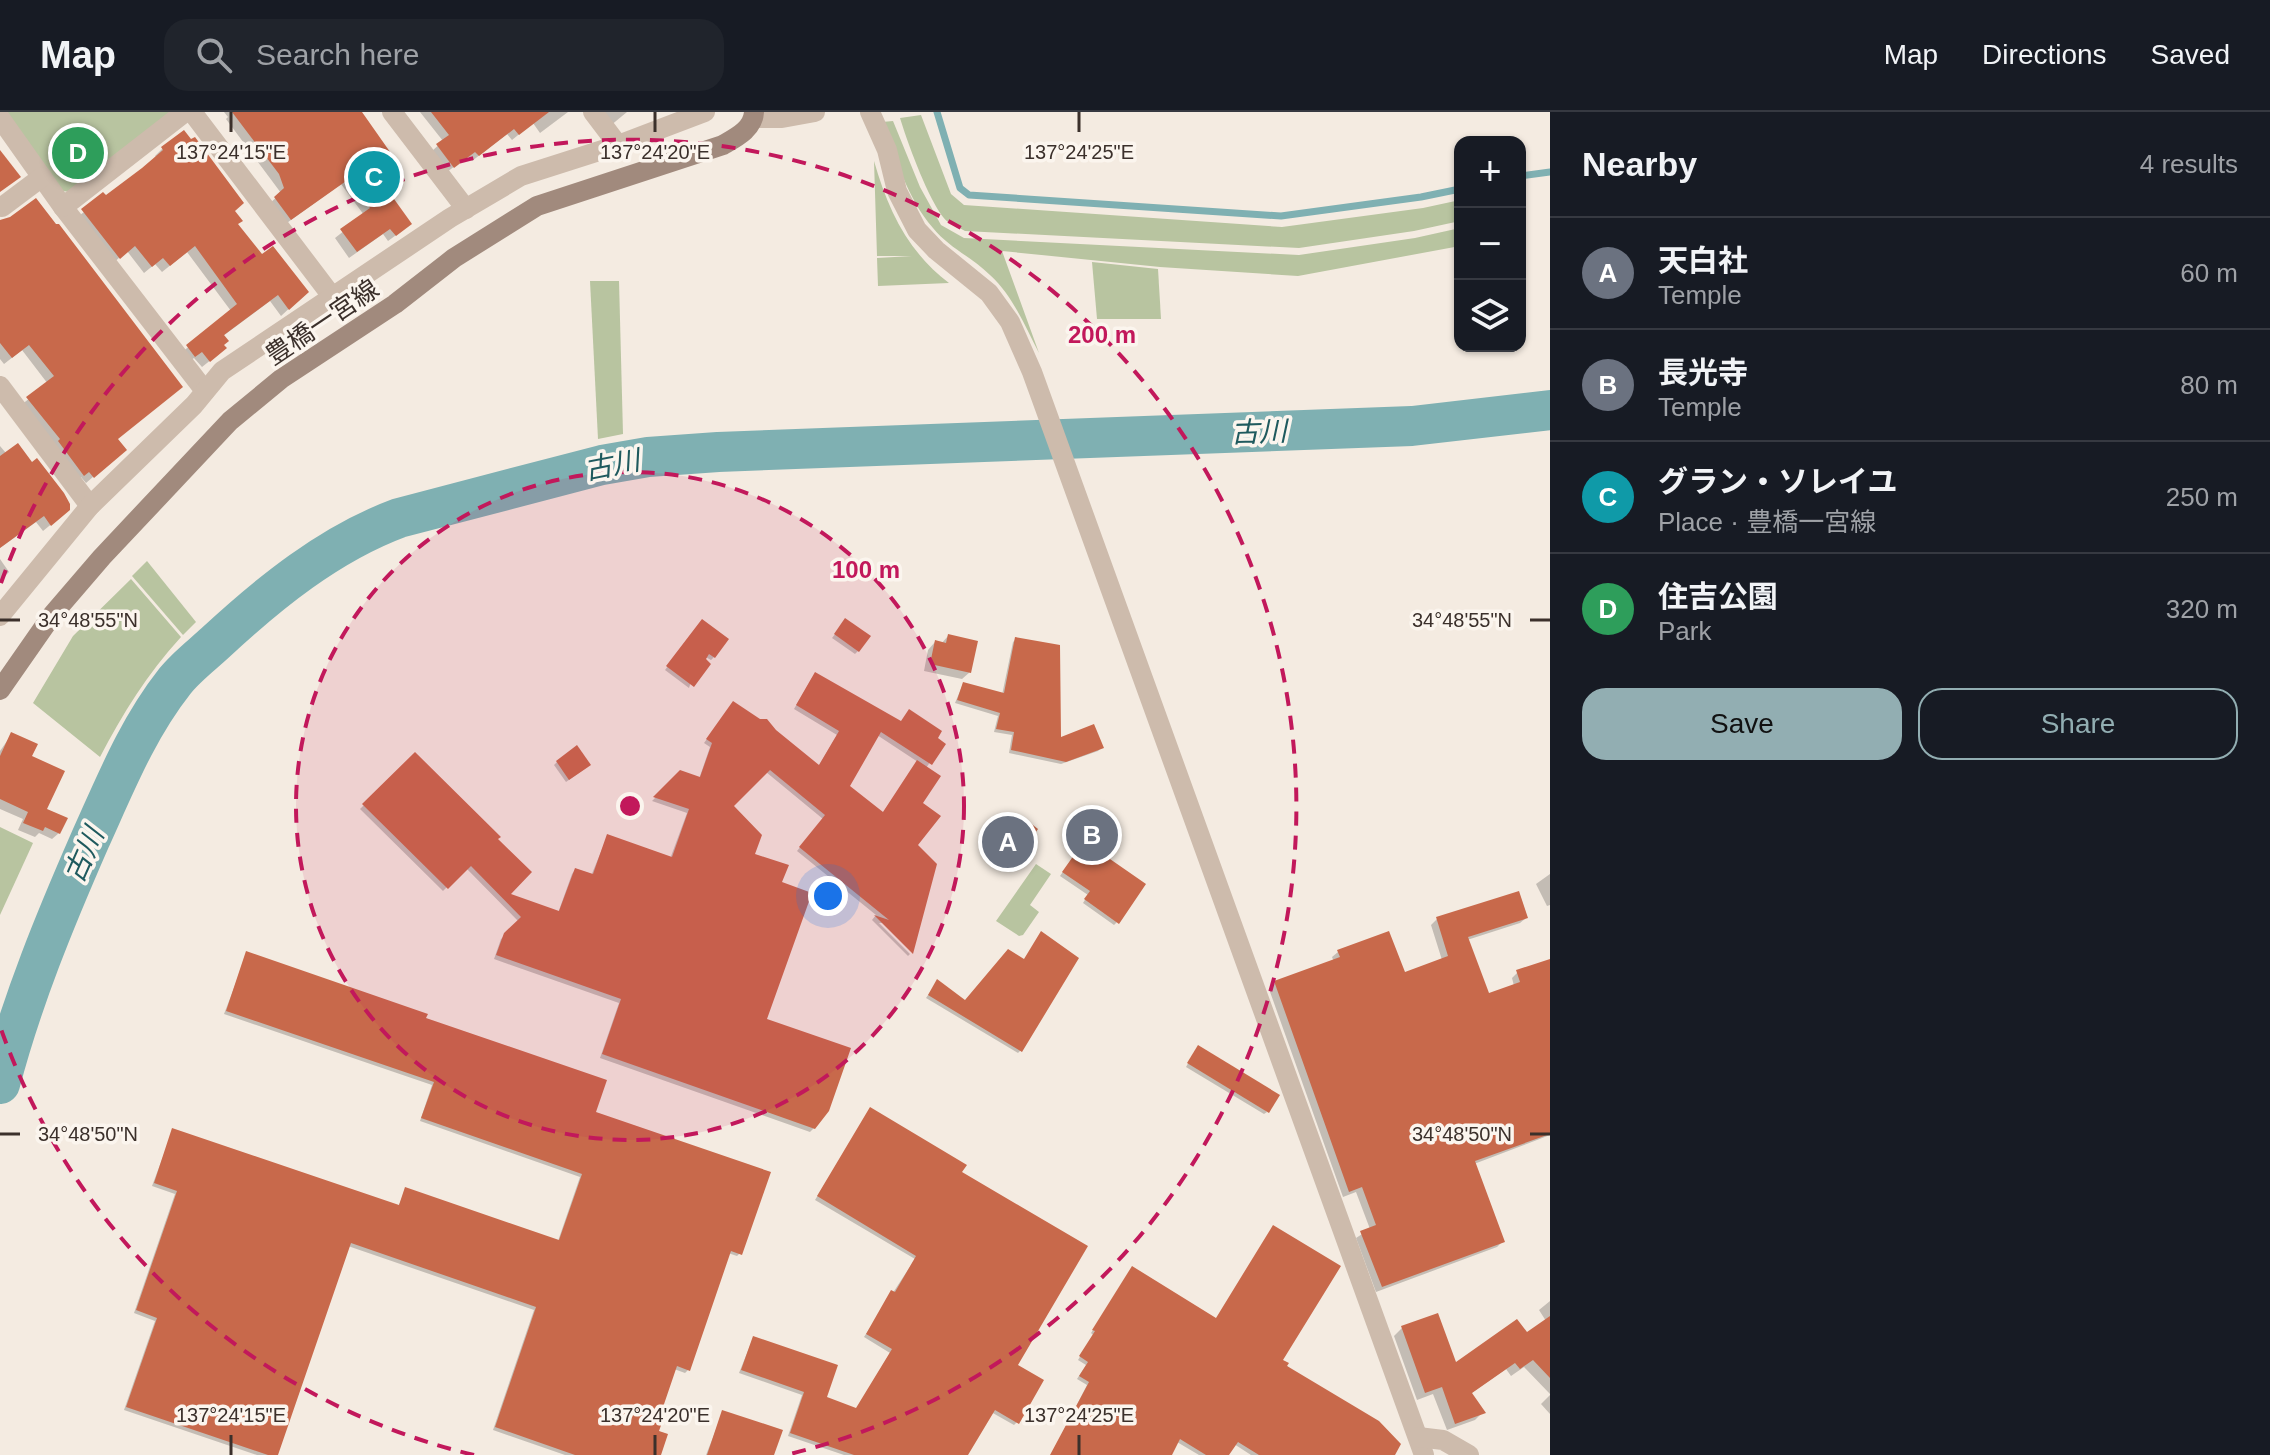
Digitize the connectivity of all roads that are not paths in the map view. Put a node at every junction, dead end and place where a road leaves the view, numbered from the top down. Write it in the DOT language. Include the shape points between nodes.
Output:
graph roads {
  1 [pos="185,112"];
  2 [pos="192,112"];
  3 [pos="392,112"];
  4 [pos="593,112"];
  5 [pos="705,112"];
  6 [pos="815,112"];
  7 [pos="870,112"];
  8 [pos="754,115"];
  9 [pos="0,118"];
  10 [pos="618,145"];
  11 [pos="42,177"];
  12 [pos="2,207"];
  13 [pos="63,207"];
  14 [pos="466,209"];
  15 [pos="334,299"];
  16 [pos="0,386"];
  17 [pos="205,391"];
  18 [pos="90,506"];
  19 [pos="0,616"];
  20 [pos="2,684"];
  21 [pos="1421,1446"];
  22 [pos="1469,1455"];
  1 -- 13 [label="street"];
  2 -- 15 [label="street"];
  3 -- 14 [label="street"];
  4 -- 10 [label="street"];
  5 -- 10 [label="street"];
  6 -- 8 [label="street" via="782,118"];
  7 -- 21 [label="street" via="909,217 924,239 1000,307 1021,345"];
  8 -- 20 [label="main road, 豊橋一宮線" via="745,132 723,145 537,206 281,379 230,421 102,557"];
  9 -- 11 [label="street"];
  10 -- 14 [label="street" via="521,176"];
  11 -- 12 [label="street"];
  11 -- 13 [label="street"];
  13 -- 17 [label="street"];
  14 -- 15 [label="street"];
  15 -- 17 [label="street" via="222,371"];
  16 -- 18 [label="street"];
  17 -- 18 [label="street"];
  18 -- 19 [label="street"];
  21 -- 22 [label="street" via="1443,1440"];
}
